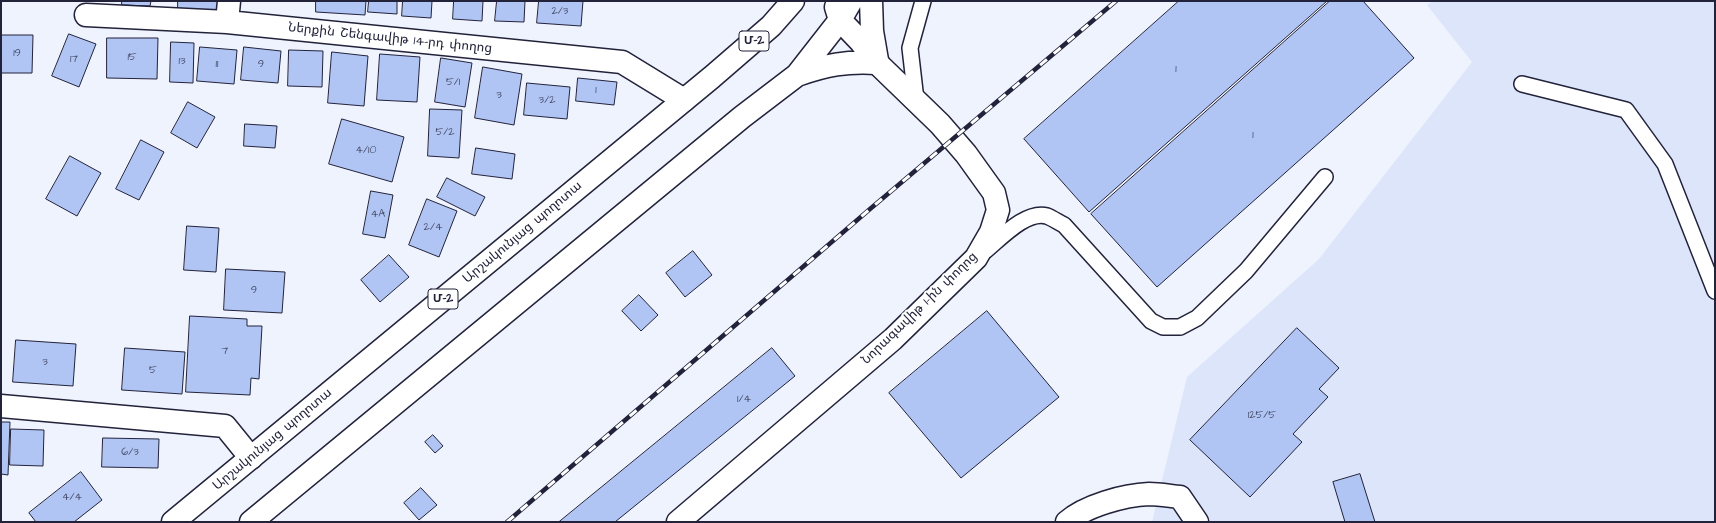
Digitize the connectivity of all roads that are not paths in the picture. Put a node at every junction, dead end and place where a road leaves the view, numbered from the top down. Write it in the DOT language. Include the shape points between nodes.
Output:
graph roads {
  1 [pos="229,1"];
  2 [pos="793,1"];
  3 [pos="851,1"];
  4 [pos="871,1"];
  5 [pos="923,1"];
  6 [pos="837,10"];
  7 [pos="86,15"];
  8 [pos="227,22"];
  9 [pos="877,63"];
  10 [pos="797,75"];
  11 [pos="1522,84"];
  12 [pos="684,100"];
  13 [pos="916,100"];
  14 [pos="1326,177"];
  15 [pos="976,258"];
  16 [pos="1714,286"];
  17 [pos="1,406"];
  18 [pos="251,458"];
  19 [pos="173,522"];
  20 [pos="251,522"];
  21 [pos="678,522"];
  22 [pos="1067,522"];
  23 [pos="1197,522"];
  1 -- 8 [label="main road"];
  2 -- 12 [label="main road, Արշակունյաց պողոտա / Մ-2" via="771,26"];
  3 -- 6 [label="main road"];
  4 -- 9 [label="main road"];
  5 -- 13 [label="lane" via="910,48"];
  6 -- 9 [label="main road, Նորագավիթ 1-ին փողոց"];
  6 -- 10 [label="main road"];
  7 -- 8 [label="main road, Ներքին Շենգավիթ 14-րդ փողոց"];
  8 -- 12 [label="main road, Ներքին Շենգավիթ 14-րդ փողոց" via="622,62"];
  9 -- 10 [label="main road" via="834,64"];
  9 -- 13 [label="main road, Նորագավիթ 1-ին փողոց"];
  10 -- 20 [label="main road" via="742,117"];
  11 -- 16 [label="lane" via="1626,110 1665,164"];
  12 -- 18 [label="main road, Արշակունյաց պողոտա / Մ-2"];
  13 -- 15 [label="main road, Նորագավիթ 1-ին փողոց" via="956,142 994,193 998,210 991,232"];
  14 -- 15 [label="lane" via="1246,271 1197,318 1180,327 1163,327 1151,320 1064,225 1046,216 1033,216 1020,222"];
  15 -- 21 [label="main road, Նորագավիթ 1-ին փողոց" via="893,339"];
  17 -- 18 [label="main road" via="225,426"];
  18 -- 19 [label="main road, Արշակունյաց պողոտա / Մ-2"];
  22 -- 23 [label="main road" via="1074,516 1111,501 1149,494 1180,497"];
}
